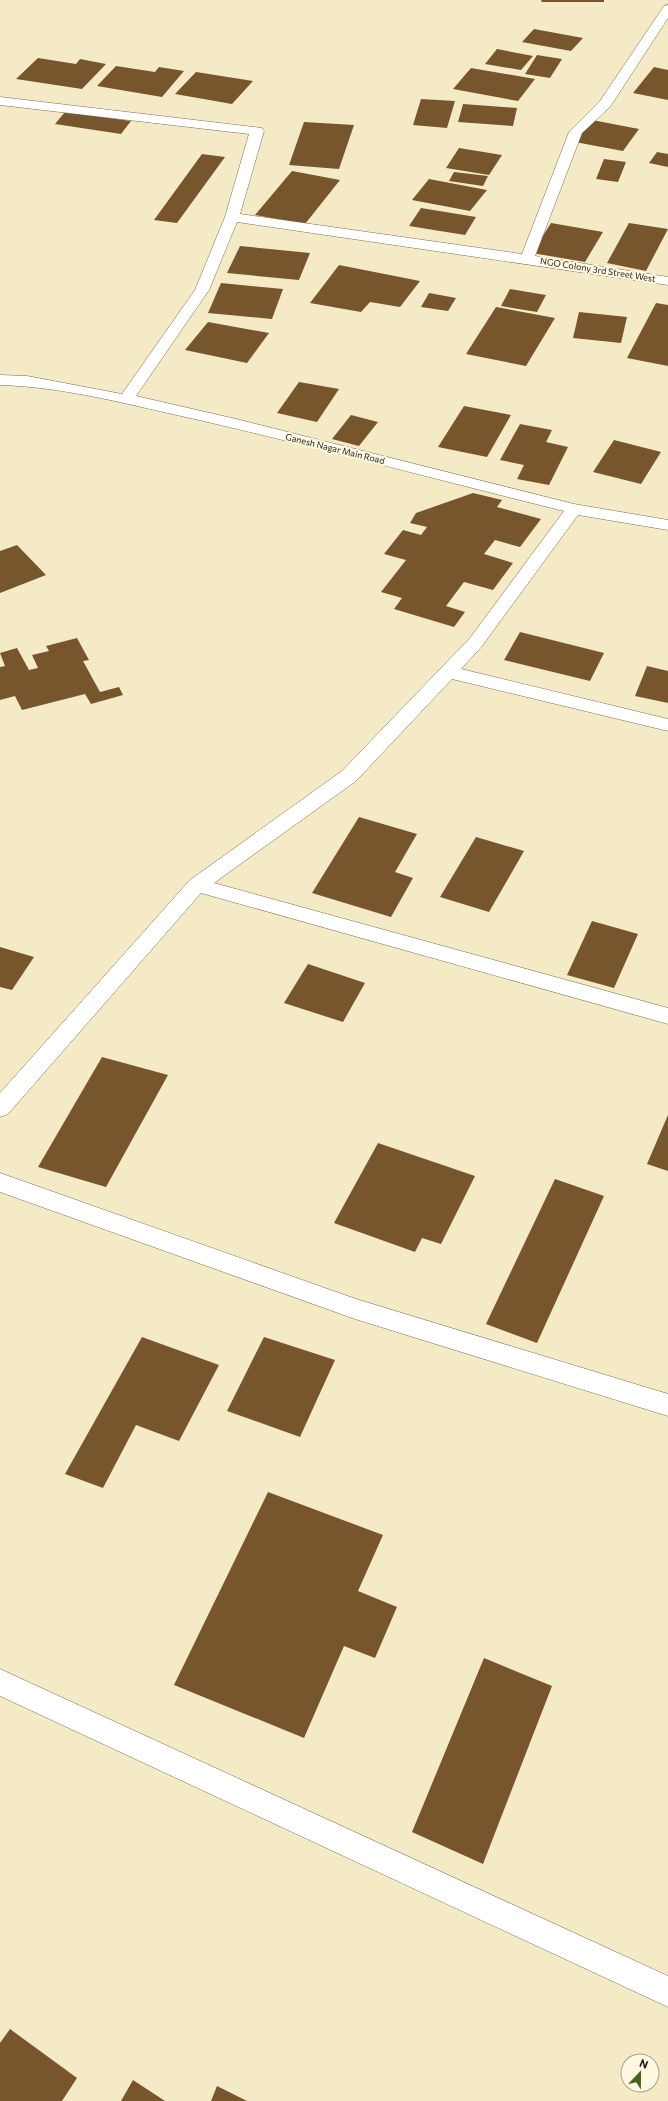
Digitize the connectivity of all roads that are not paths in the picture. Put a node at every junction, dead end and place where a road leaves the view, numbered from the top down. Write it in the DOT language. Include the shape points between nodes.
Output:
graph roads {
  1 [pos="668,9"];
  2 [pos="0,101"];
  3 [pos="232,217"];
  4 [pos="527,259"];
  5 [pos="668,281"];
  6 [pos="0,380"];
  7 [pos="126,399"];
  8 [pos="574,509"];
  9 [pos="668,526"];
  10 [pos="448,672"];
  11 [pos="668,725"];
  12 [pos="197,885"];
  13 [pos="668,1016"];
  14 [pos="0,1108"];
  15 [pos="0,1182"];
  16 [pos="668,1406"];
  17 [pos="0,1682"];
  18 [pos="668,1992"];
  1 -- 4 [label="street" via="605,104 576,132"];
  2 -- 3 [label="street" via="256,130"];
  3 -- 4 [label="street, NGO Colony 3rd Street West"];
  3 -- 7 [label="street" via="202,290"];
  4 -- 5 [label="street, NGO Colony 3rd Street West"];
  6 -- 7 [label="street, Ganesh Nagar Main Road" via="27,381"];
  7 -- 8 [label="street, Ganesh Nagar Main Road"];
  8 -- 9 [label="street, Ganesh Nagar Main Road"];
  8 -- 10 [label="street" via="476,642"];
  10 -- 11 [label="street"];
  10 -- 12 [label="street" via="349,776"];
  12 -- 13 [label="street"];
  12 -- 14 [label="street"];
  15 -- 16 [label="street" via="355,1309"];
  17 -- 18 [label="street"];
}
